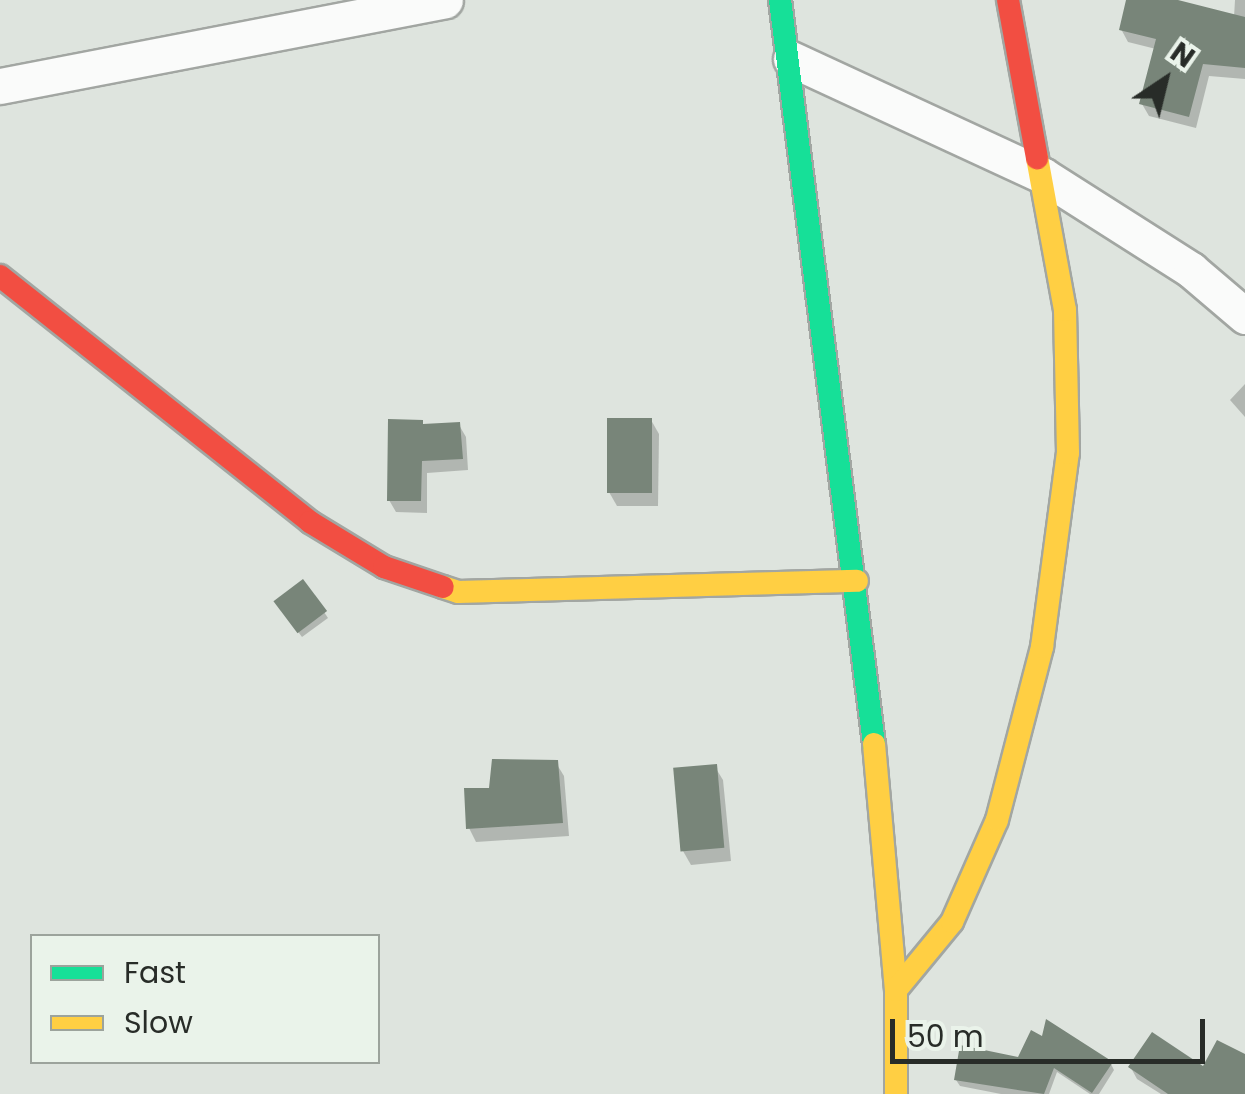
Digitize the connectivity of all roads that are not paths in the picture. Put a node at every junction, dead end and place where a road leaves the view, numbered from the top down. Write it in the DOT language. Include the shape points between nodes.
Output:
graph roads {
  1 [pos="445,0"];
  2 [pos="780,0"];
  3 [pos="1008,0"];
  4 [pos="790,59"];
  5 [pos="0,86"];
  6 [pos="1042,175"];
  7 [pos="0,276"];
  8 [pos="1245,316"];
  9 [pos="857,581"];
  10 [pos="896,990"];
  11 [pos="896,1094"];
  1 -- 5 [label="street"];
  2 -- 4 [label="street"];
  3 -- 6 [label="street"];
  4 -- 6 [label="street"];
  4 -- 9 [label="street"];
  6 -- 8 [label="street" via="1191,270"];
  6 -- 10 [label="street" via="1065,310 1068,453 1042,648 997,820 952,922"];
  7 -- 9 [label="street" via="310,522 384,568 458,592"];
  9 -- 10 [label="street"];
  10 -- 11 [label="street"];
}
